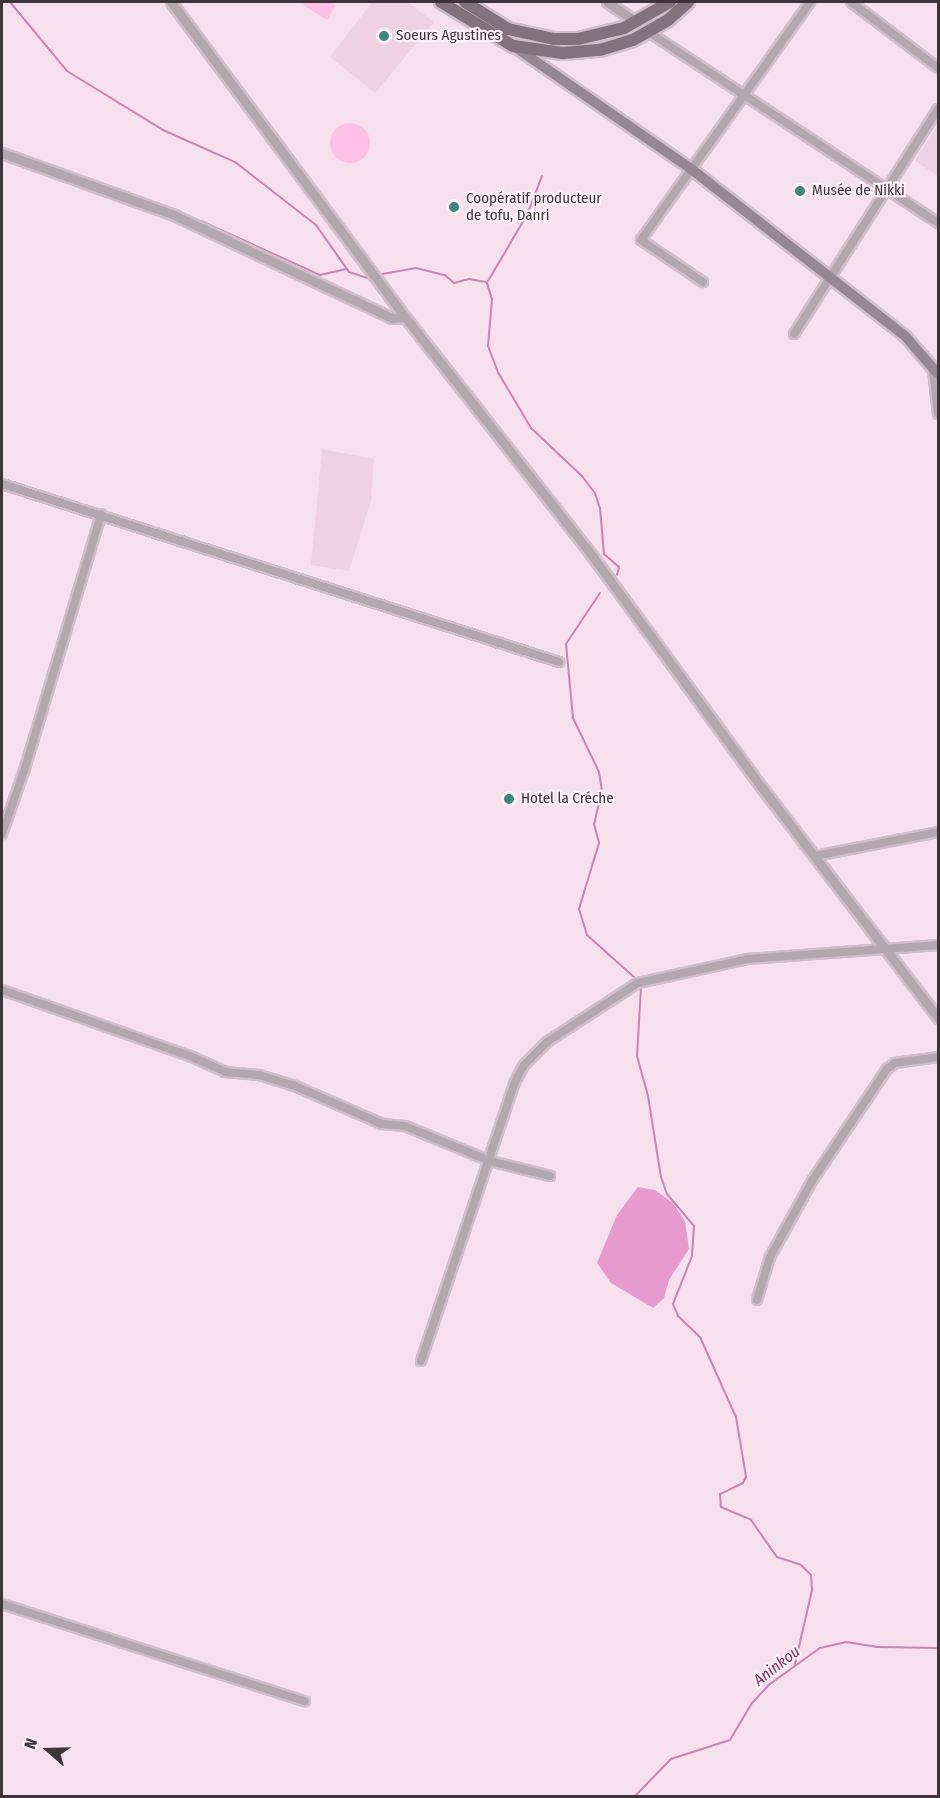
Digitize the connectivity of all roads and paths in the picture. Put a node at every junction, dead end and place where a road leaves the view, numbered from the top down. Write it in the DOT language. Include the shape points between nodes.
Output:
graph roads {
  1 [pos="171,2"];
  2 [pos="441,2"];
  3 [pos="465,2"];
  4 [pos="607,2"];
  5 [pos="670,2"];
  6 [pos="688,2"];
  7 [pos="810,2"];
  8 [pos="851,2"];
  9 [pos="637,22"];
  10 [pos="650,33"];
  11 [pos="513,46"];
  12 [pos="939,68"];
  13 [pos="742,93"];
  14 [pos="939,109"];
  15 [pos="2,153"];
  16 [pos="690,168"];
  17 [pos="890,190"];
  18 [pos="939,223"];
  19 [pos="832,280"];
  20 [pos="703,282"];
  21 [pos="405,317"];
  22 [pos="794,334"];
  23 [pos="936,372"];
  24 [pos="939,414"];
  25 [pos="2,484"];
  26 [pos="101,514"];
  27 [pos="559,662"];
  28 [pos="939,832"];
  29 [pos="2,834"];
  30 [pos="815,856"];
  31 [pos="939,945"];
  32 [pos="887,949"];
  33 [pos="2,990"];
  34 [pos="939,1018"];
  35 [pos="939,1058"];
  36 [pos="490,1161"];
  37 [pos="550,1176"];
  38 [pos="757,1300"];
  39 [pos="421,1361"];
  40 [pos="2,1604"];
  41 [pos="304,1701"];
  1 -- 21 [label="street"];
  2 -- 11 [label="main road"];
  3 -- 9 [label="main road" via="508,29 554,39 603,35"];
  4 -- 9 [label="street"];
  5 -- 9 [label="main road"];
  6 -- 10 [label="main road"];
  7 -- 13 [label="street"];
  8 -- 12 [label="street"];
  10 -- 11 [label="main road" via="583,53"];
  10 -- 13 [label="street"];
  11 -- 16 [label="main road"];
  13 -- 16 [label="street"];
  13 -- 17 [label="street"];
  14 -- 17 [label="street"];
  15 -- 21 [label="street" via="174,215 392,318"];
  16 -- 19 [label="main road"];
  16 -- 20 [label="street" via="641,240"];
  17 -- 18 [label="street"];
  17 -- 19 [label="street"];
  19 -- 22 [label="street"];
  19 -- 23 [label="main road" via="905,336"];
  21 -- 30 [label="street" via="593,556"];
  23 -- 24 [label="street"];
  25 -- 26 [label="street"];
  26 -- 27 [label="street"];
  26 -- 29 [label="street"];
  28 -- 30 [label="street"];
  30 -- 32 [label="street"];
  31 -- 32 [label="street"];
  32 -- 34 [label="street"];
  32 -- 36 [label="street" via="748,959 639,983 622,991 547,1042 524,1065"];
  33 -- 36 [label="street" via="225,1072 259,1075 295,1086 382,1124 405,1126"];
  35 -- 38 [label="street" via="895,1063 887,1069 812,1181 770,1257"];
  36 -- 37 [label="street"];
  36 -- 39 [label="street"];
  40 -- 41 [label="street"];
}
